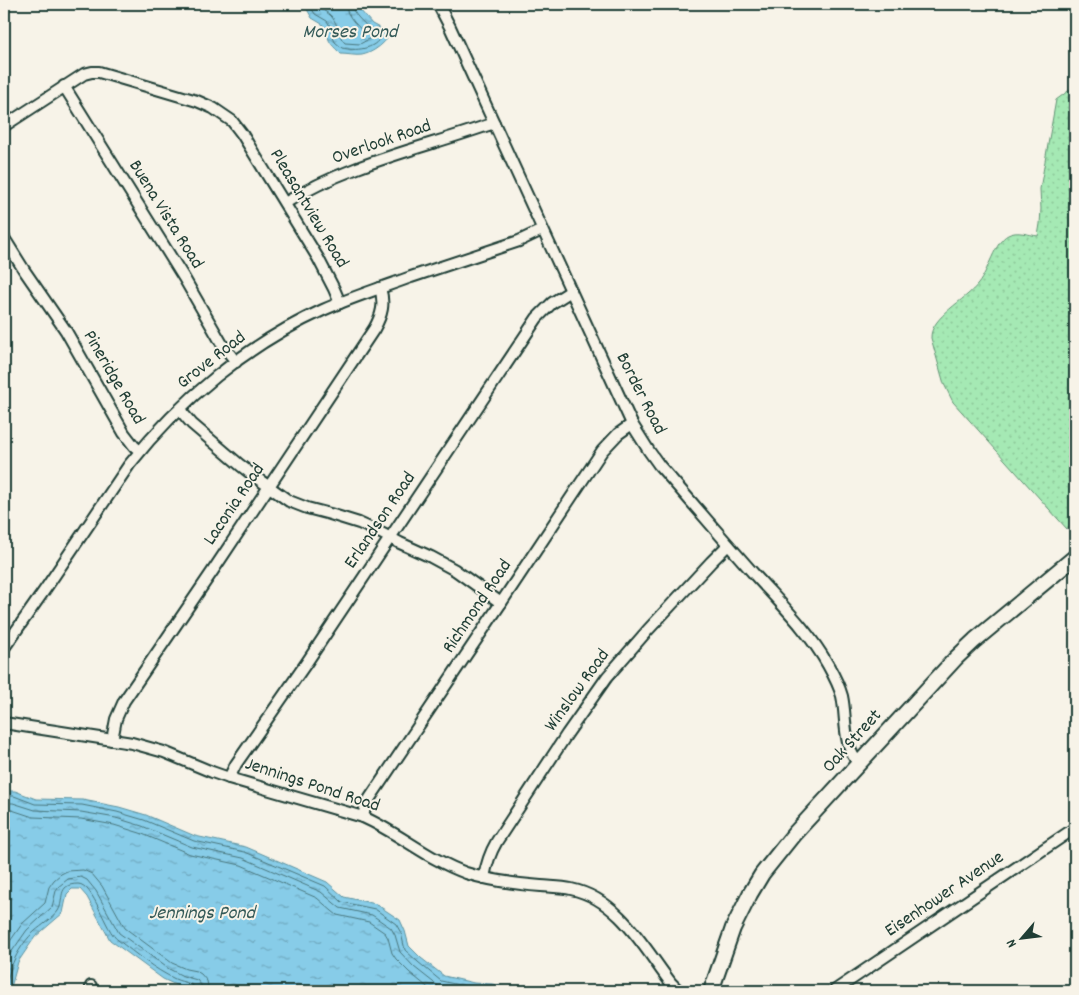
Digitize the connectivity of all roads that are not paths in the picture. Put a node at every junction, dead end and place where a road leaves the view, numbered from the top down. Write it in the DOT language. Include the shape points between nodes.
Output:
graph roads {
  1 [pos="438,4"];
  2 [pos="64,86"];
  3 [pos="494,123"];
  4 [pos="4,126"];
  5 [pos="284,203"];
  6 [pos="542,230"];
  7 [pos="4,238"];
  8 [pos="380,288"];
  9 [pos="571,291"];
  10 [pos="340,303"];
  11 [pos="236,362"];
  12 [pos="180,410"];
  13 [pos="632,424"];
  14 [pos="140,451"];
  15 [pos="268,486"];
  16 [pos="391,538"];
  17 [pos="728,545"];
  18 [pos="1075,557"];
  19 [pos="502,603"];
  20 [pos="4,648"];
  21 [pos="4,723"];
  22 [pos="112,740"];
  23 [pos="859,764"];
  24 [pos="229,778"];
  25 [pos="363,817"];
  26 [pos="1075,828"];
  27 [pos="484,878"];
  28 [pos="679,991"];
  29 [pos="710,991"];
  30 [pos="834,991"];
  1 -- 3 [label="street, Border Road"];
  2 -- 4 [label="street, Pleasantview Road"];
  2 -- 5 [label="street, Pleasantview Road" via="84,74 108,74 213,108 232,121 242,134"];
  2 -- 11 [label="street, Buena Vista Road"];
  3 -- 5 [label="street, Overlook Road" via="339,175"];
  3 -- 6 [label="street, Border Road"];
  5 -- 10 [label="street, Pleasantview Road" via="318,258"];
  6 -- 8 [label="street, Grove Road" via="519,241"];
  6 -- 9 [label="street, Border Road"];
  7 -- 14 [label="street, Pineridge Road" via="59,320 124,432"];
  8 -- 10 [label="street, Grove Road"];
  8 -- 15 [label="street, Laconia Road" via="383,305 379,321"];
  9 -- 13 [label="street, Border Road"];
  9 -- 16 [label="street, Erlandson Road" via="537,318"];
  10 -- 11 [label="street, Grove Road" via="282,332"];
  11 -- 12 [label="street, Grove Road"];
  12 -- 14 [label="street, Grove Road"];
  12 -- 15 [label="street" via="192,424"];
  13 -- 17 [label="street, Border Road" via="660,465"];
  13 -- 19 [label="street, Richmond Road" via="602,451"];
  14 -- 20 [label="street, Grove Road"];
  15 -- 16 [label="street" via="298,505 347,519"];
  15 -- 22 [label="street, Laconia Road" via="124,701"];
  16 -- 19 [label="street" via="455,570"];
  16 -- 24 [label="street, Erlandson Road"];
  17 -- 23 [label="street, Border Road" via="795,620 828,665 841,694 847,742"];
  17 -- 27 [label="street, Winslow Road" via="607,677 497,841 490,853"];
  18 -- 23 [label="street, Oak Street" via="956,658"];
  19 -- 25 [label="street, Richmond Road" via="370,798"];
  21 -- 22 [label="street, Jennings Pond Road"];
  22 -- 24 [label="street, Jennings Pond Road" via="164,752"];
  23 -- 29 [label="street, Oak Street" via="762,874 733,928"];
  24 -- 25 [label="street, Jennings Pond Road"];
  25 -- 27 [label="street, Jennings Pond Road" via="455,869"];
  26 -- 30 [label="street, Eisenhower Avenue"];
  27 -- 28 [label="street, Jennings Pond Road" via="571,889 607,905 628,926"];
}
